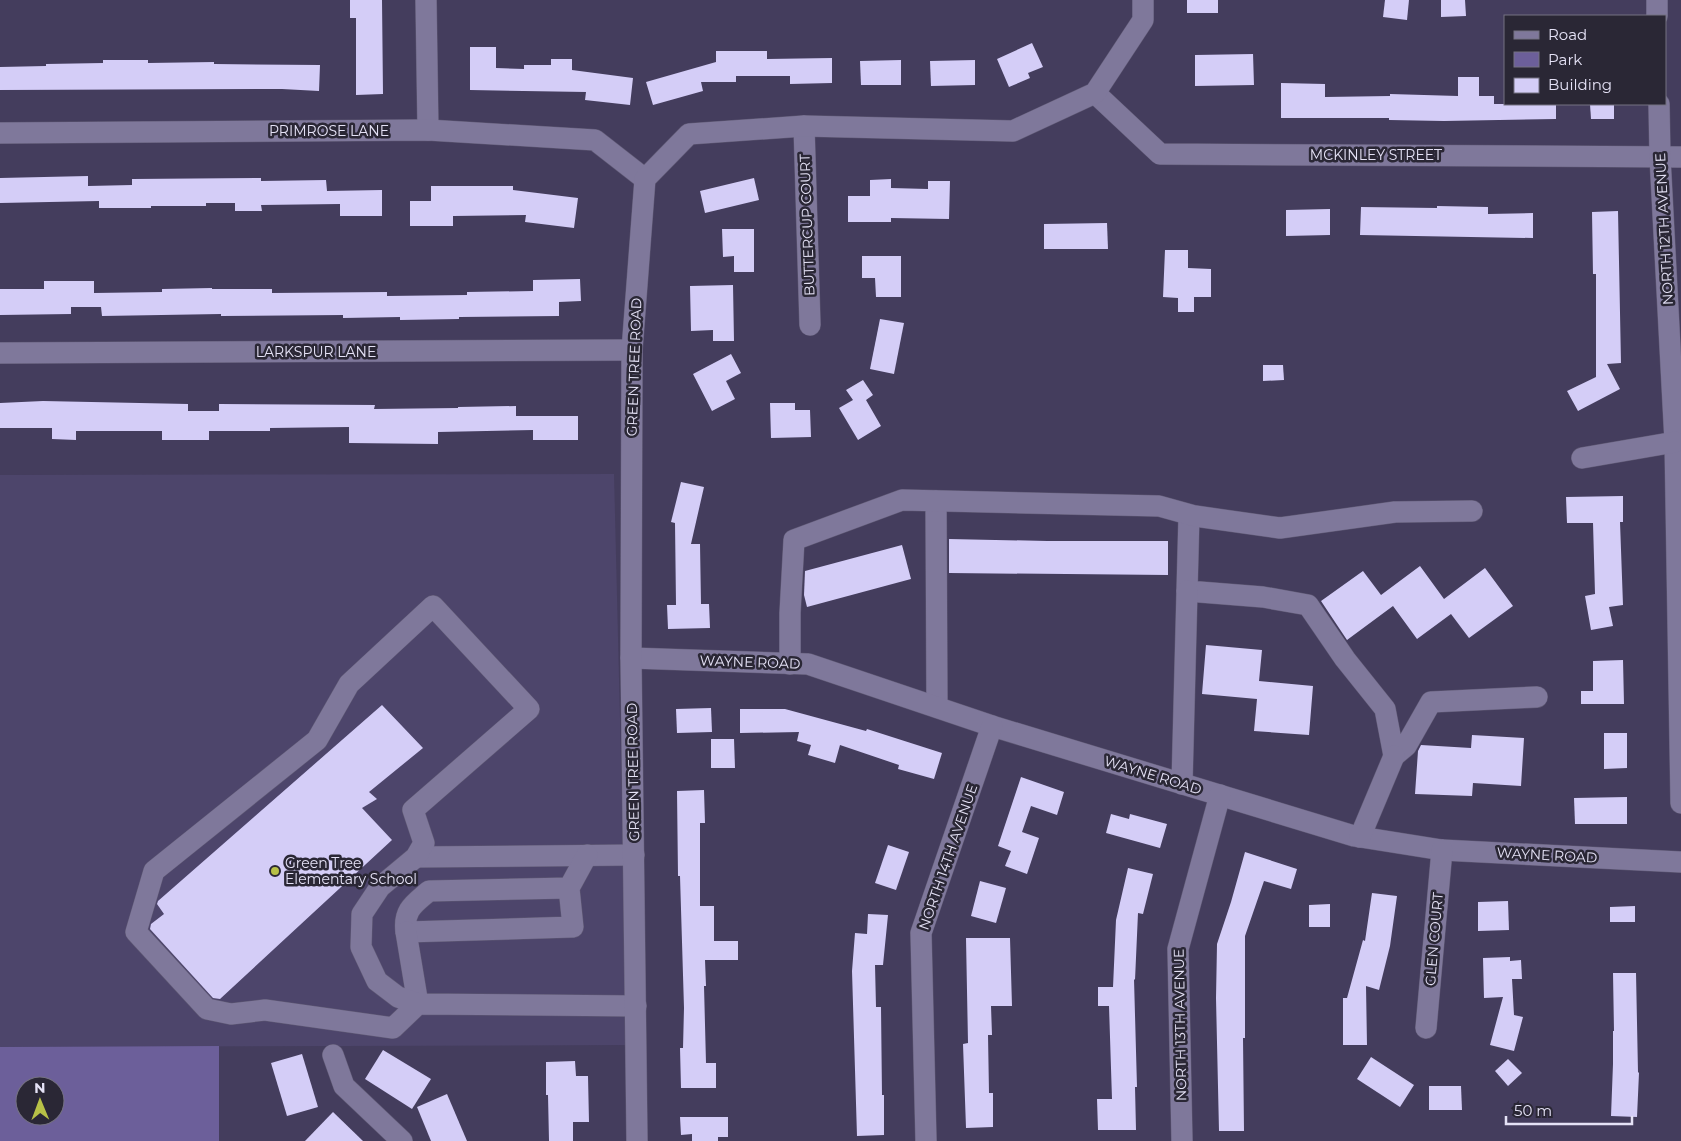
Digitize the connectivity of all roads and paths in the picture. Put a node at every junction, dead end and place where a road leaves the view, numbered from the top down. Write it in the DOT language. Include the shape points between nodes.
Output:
graph roads {
  1 [pos="426,0"];
  2 [pos="1143,0"];
  3 [pos="1657,0"];
  4 [pos="1657,15"];
  5 [pos="1095,93"];
  6 [pos="1659,105"];
  7 [pos="804,126"];
  8 [pos="428,130"];
  9 [pos="0,133"];
  10 [pos="1671,157"];
  11 [pos="645,179"];
  12 [pos="810,325"];
  13 [pos="632,350"];
  14 [pos="0,353"];
  15 [pos="1674,442"];
  16 [pos="1582,458"];
  17 [pos="936,501"];
  18 [pos="1472,511"];
  19 [pos="1189,514"];
  20 [pos="1187,591"];
  21 [pos="631,658"];
  22 [pos="790,664"];
  23 [pos="1537,698"];
  24 [pos="937,707"];
  25 [pos="992,726"];
  26 [pos="1394,756"];
  27 [pos="1182,784"];
  28 [pos="1220,795"];
  29 [pos="1681,803"];
  30 [pos="1360,837"];
  31 [pos="1442,850"];
  32 [pos="587,855"];
  33 [pos="634,855"];
  34 [pos="416,857"];
  35 [pos="1681,862"];
  36 [pos="569,888"];
  37 [pos="406,932"];
  38 [pos="418,1004"];
  39 [pos="636,1006"];
  40 [pos="1426,1028"];
  41 [pos="333,1055"];
  42 [pos="402,1141"];
  43 [pos="637,1141"];
  44 [pos="926,1141"];
  45 [pos="1182,1141"];
  1 -- 8 [label="street"];
  2 -- 5 [label="street" via="1143,20"];
  3 -- 4 [label="street"];
  5 -- 7 [label="street" via="1013,131"];
  5 -- 10 [label="street, MCKINLEY STREET" via="1160,154"];
  6 -- 10 [label="street, NORTH 12TH AVENUE"];
  7 -- 11 [label="street" via="689,134"];
  7 -- 12 [label="street, BUTTERCUP COURT"];
  8 -- 9 [label="street, PRIMROSE LANE"];
  8 -- 11 [label="street, PRIMROSE LANE" via="595,140"];
  10 -- 15 [label="street, NORTH 12TH AVENUE"];
  11 -- 13 [label="street, GREEN TREE ROAD"];
  13 -- 14 [label="street, LARKSPUR LANE"];
  13 -- 21 [label="street, GREEN TREE ROAD"];
  15 -- 16 [label="street"];
  15 -- 29 [label="street, NORTH 12TH AVENUE"];
  17 -- 19 [label="street" via="1159,506"];
  17 -- 22 [label="street" via="902,500 794,540"];
  17 -- 24 [label="street"];
  18 -- 19 [label="street" via="1395,512 1280,528"];
  19 -- 20 [label="street"];
  20 -- 26 [label="street" via="1263,597 1308,605 1345,659 1386,709"];
  20 -- 27 [label="street"];
  21 -- 22 [label="street, WAYNE ROAD"];
  21 -- 33 [label="street, GREEN TREE ROAD"];
  22 -- 24 [label="street, WAYNE ROAD" via="808,664"];
  23 -- 26 [label="street" via="1431,702 1406,746"];
  24 -- 25 [label="street, WAYNE ROAD"];
  25 -- 27 [label="street, WAYNE ROAD"];
  25 -- 44 [label="street, NORTH 14TH AVENUE" via="921,933"];
  26 -- 30 [label="street"];
  27 -- 28 [label="street, WAYNE ROAD"];
  28 -- 30 [label="street, WAYNE ROAD"];
  28 -- 45 [label="street, NORTH 13TH AVENUE" via="1178,949"];
  30 -- 31 [label="street, WAYNE ROAD"];
  31 -- 35 [label="street, WAYNE ROAD"];
  31 -- 40 [label="street, GLEN COURT"];
  32 -- 33 [label="street"];
  32 -- 34 [label="street"];
  32 -- 36 [label="street"];
  33 -- 39 [label="street, GREEN TREE ROAD"];
  34 -- 38 [label="street" via="380,887 362,914 361,947 377,981 398,998"];
  34 -- 38 [label="street" via="424,843 413,810 529,709 433,606 349,684 317,740 154,871 136,932 207,1009 231,1014 265,1010 393,1028"];
  36 -- 37 [label="street" via="429,891 409,908"];
  36 -- 37 [label="street" via="573,927"];
  37 -- 38 [label="street"];
  38 -- 39 [label="street"];
  39 -- 43 [label="street, GREEN TREE ROAD"];
  41 -- 42 [label="street" via="344,1086"];
}
